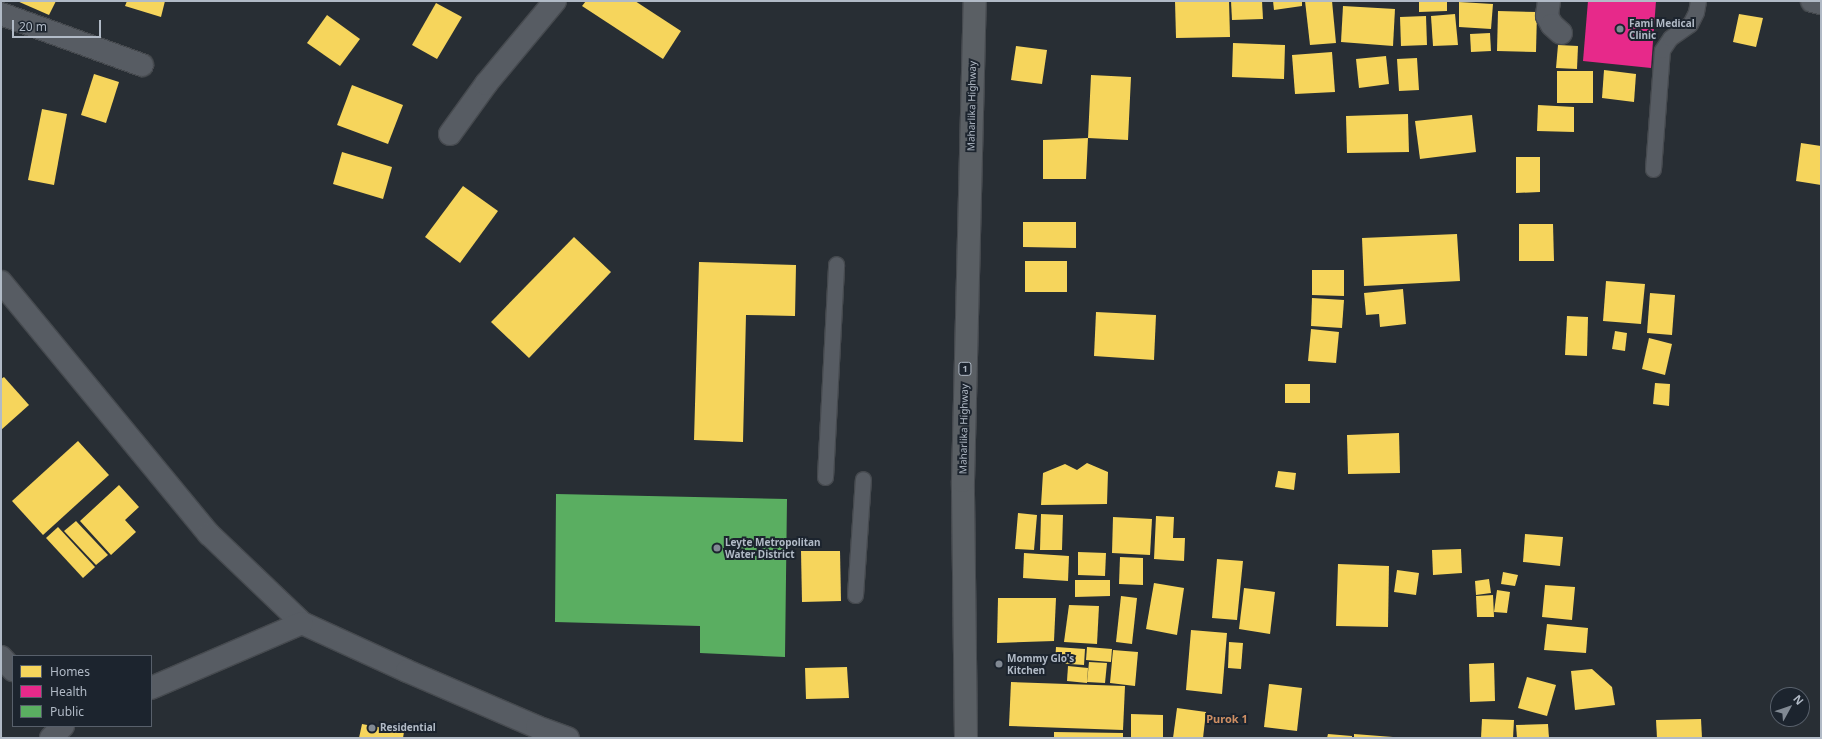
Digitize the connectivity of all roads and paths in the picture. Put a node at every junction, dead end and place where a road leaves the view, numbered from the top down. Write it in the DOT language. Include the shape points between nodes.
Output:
graph roads {
  1 [pos="555,1"];
  2 [pos="975,1"];
  3 [pos="1549,1"];
  4 [pos="1698,1"];
  5 [pos="1812,1"];
  6 [pos="1821,3"];
  7 [pos="1,14"];
  8 [pos="1561,33"];
  9 [pos="142,65"];
  10 [pos="450,134"];
  11 [pos="1653,168"];
  12 [pos="836,264"];
  13 [pos="1,282"];
  14 [pos="825,477"];
  15 [pos="863,479"];
  16 [pos="855,595"];
  17 [pos="302,623"];
  18 [pos="1,657"];
  19 [pos="12,669"];
  20 [pos="152,688"];
  21 [pos="62,727"];
  22 [pos="51,738"];
  23 [pos="568,738"];
  24 [pos="966,738"];
  1 -- 10 [label="street" via="486,84"];
  2 -- 24 [label="main road, Maharlika Highway / 1" via="962,481"];
  3 -- 8 [label="street" via="1547,16"];
  4 -- 11 [label="lane" via="1690,24 1670,38 1662,50"];
  5 -- 6 [label="street"];
  7 -- 9 [label="street"];
  12 -- 14 [label="lane"];
  13 -- 17 [label="street" via="210,534"];
  15 -- 16 [label="lane"];
  17 -- 20 [label="street"];
  17 -- 23 [label="street" via="422,678"];
  18 -- 19 [label="street"];
  21 -- 22 [label="street"];
}
